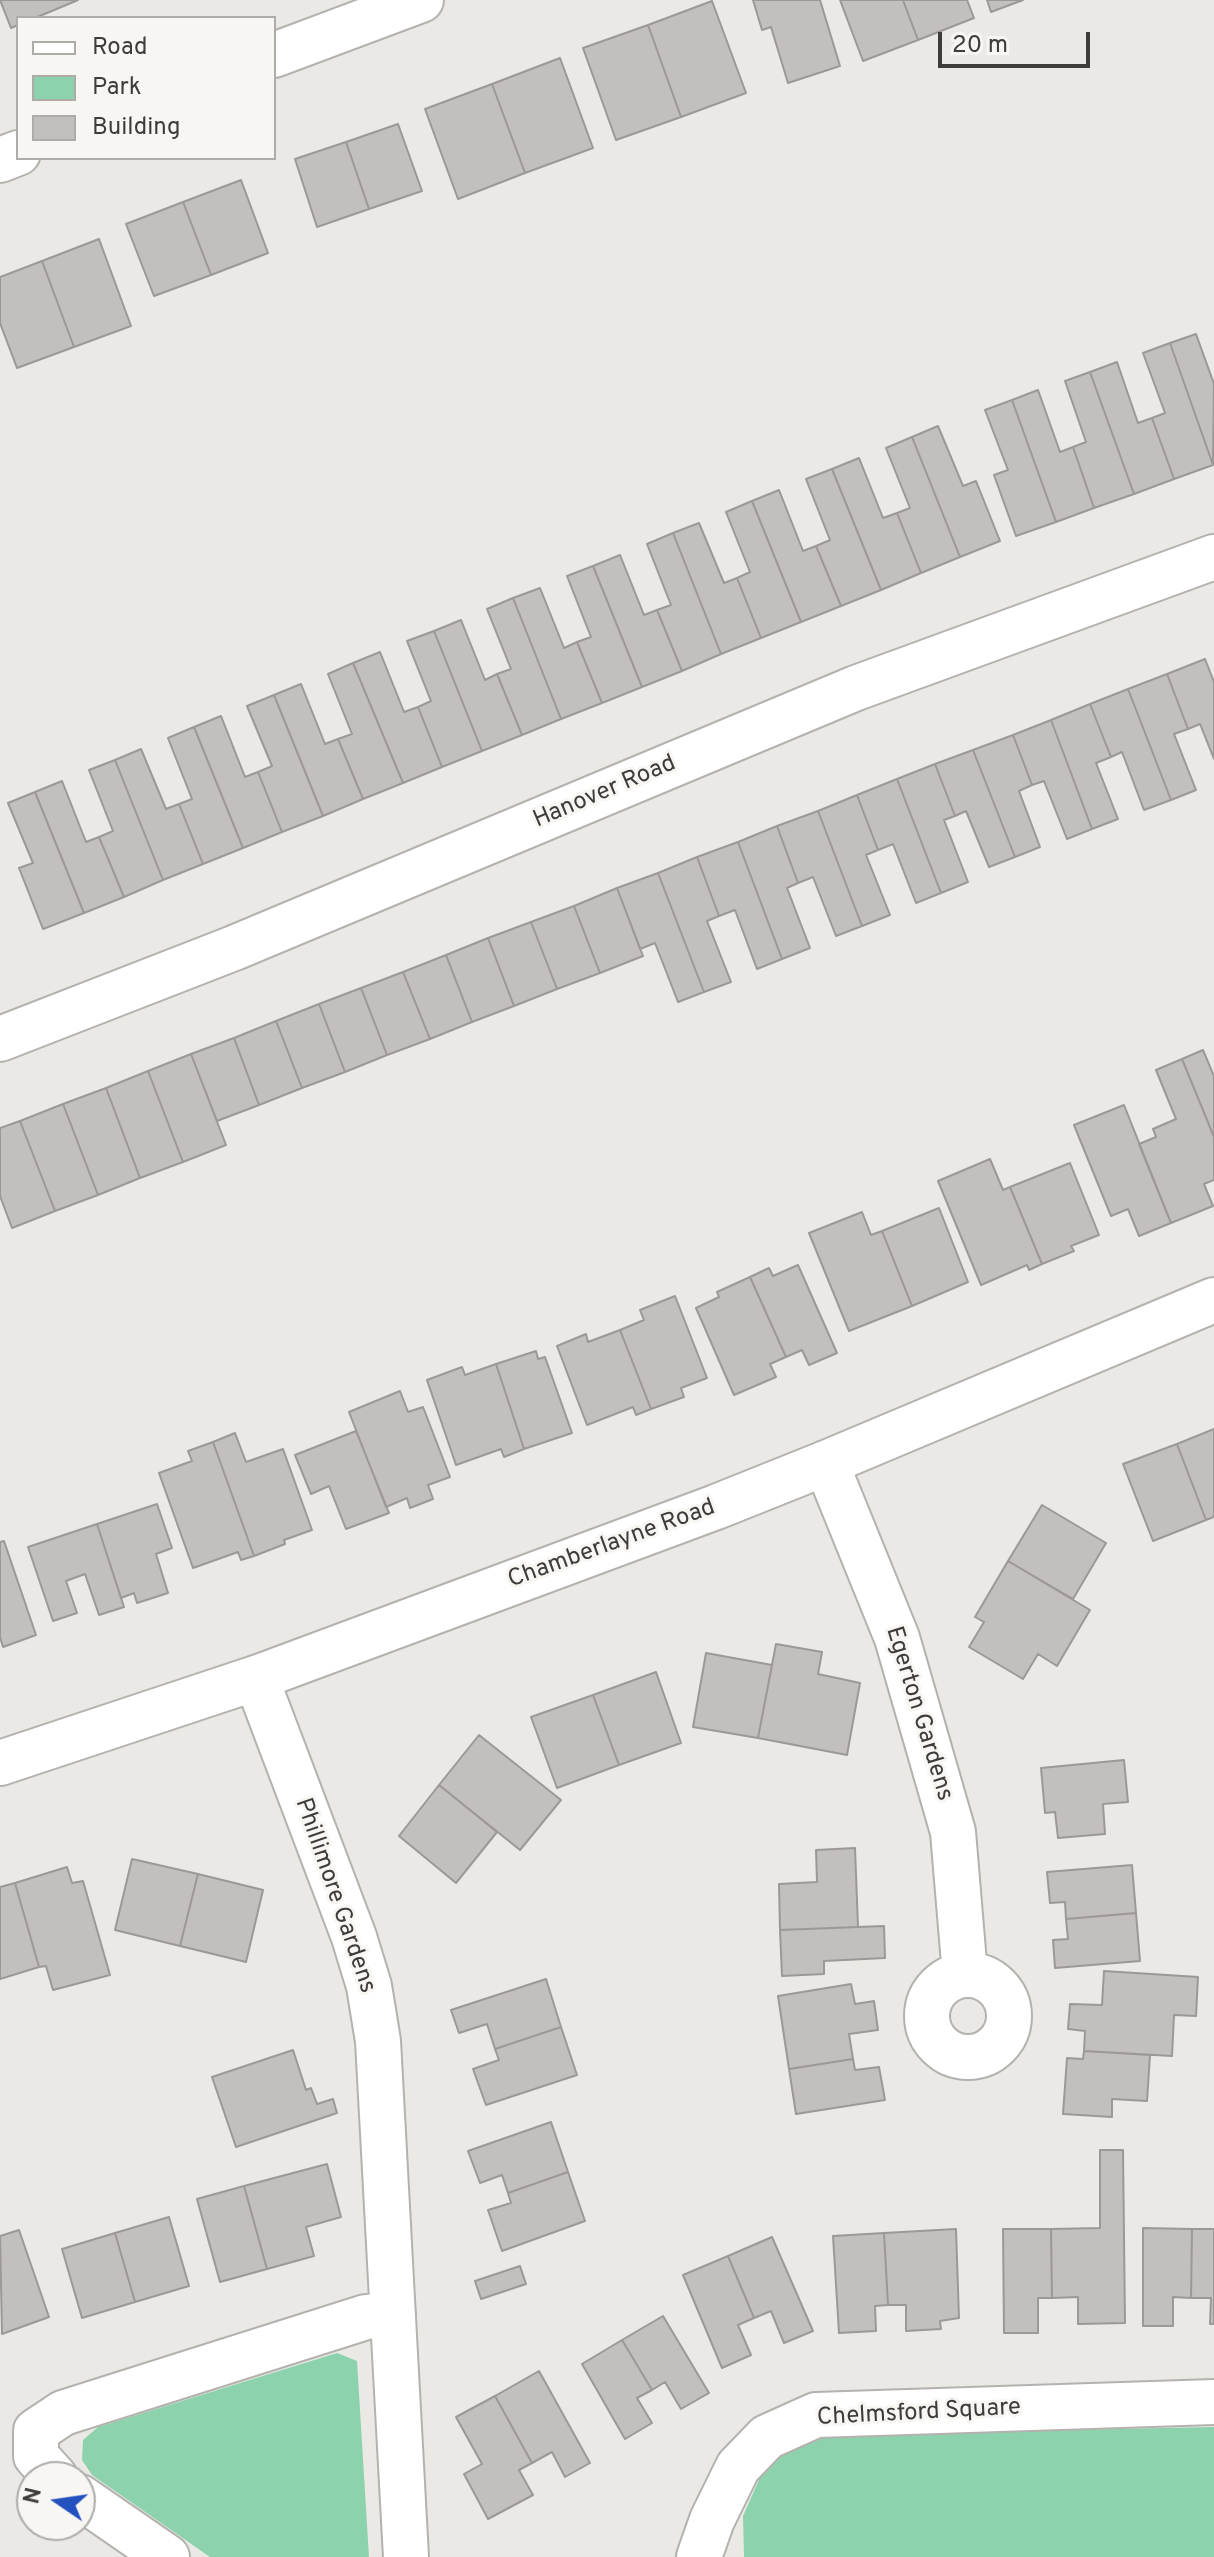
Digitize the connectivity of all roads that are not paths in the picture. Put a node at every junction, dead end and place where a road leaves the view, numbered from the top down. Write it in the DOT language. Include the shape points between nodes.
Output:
graph roads {
  1 [pos="421,0"];
  2 [pos="276,54"];
  3 [pos="1214,557"];
  4 [pos="0,1039"];
  5 [pos="1214,1300"];
  6 [pos="826,1463"];
  7 [pos="256,1678"];
  8 [pos="0,1763"];
  9 [pos="965,1975"];
  10 [pos="393,2314"];
  11 [pos="1214,2402"];
  12 [pos="41,2461"];
  13 [pos="96,2508"];
  14 [pos="167,2557"];
  15 [pos="406,2557"];
  16 [pos="699,2557"];
  1 -- 2 [label="street"];
  3 -- 4 [label="street, Hanover Road" via="856,688 234,948"];
  5 -- 6 [label="street, Chamberlayne Road"];
  6 -- 7 [label="street, Chamberlayne Road"];
  6 -- 9 [label="street, Egerton Gardens" via="897,1638 953,1832"];
  7 -- 8 [label="street, Chamberlayne Road"];
  7 -- 10 [label="street, Phillimore Gardens" via="369,1986 378,2041"];
  10 -- 12 [label="street" via="366,2317 63,2413 36,2431"];
  10 -- 15 [label="street, Phillimore Gardens"];
  11 -- 16 [label="street, Chelmsford Square" via="816,2415 767,2437 738,2467"];
  13 -- 14 [label="street"];
}
